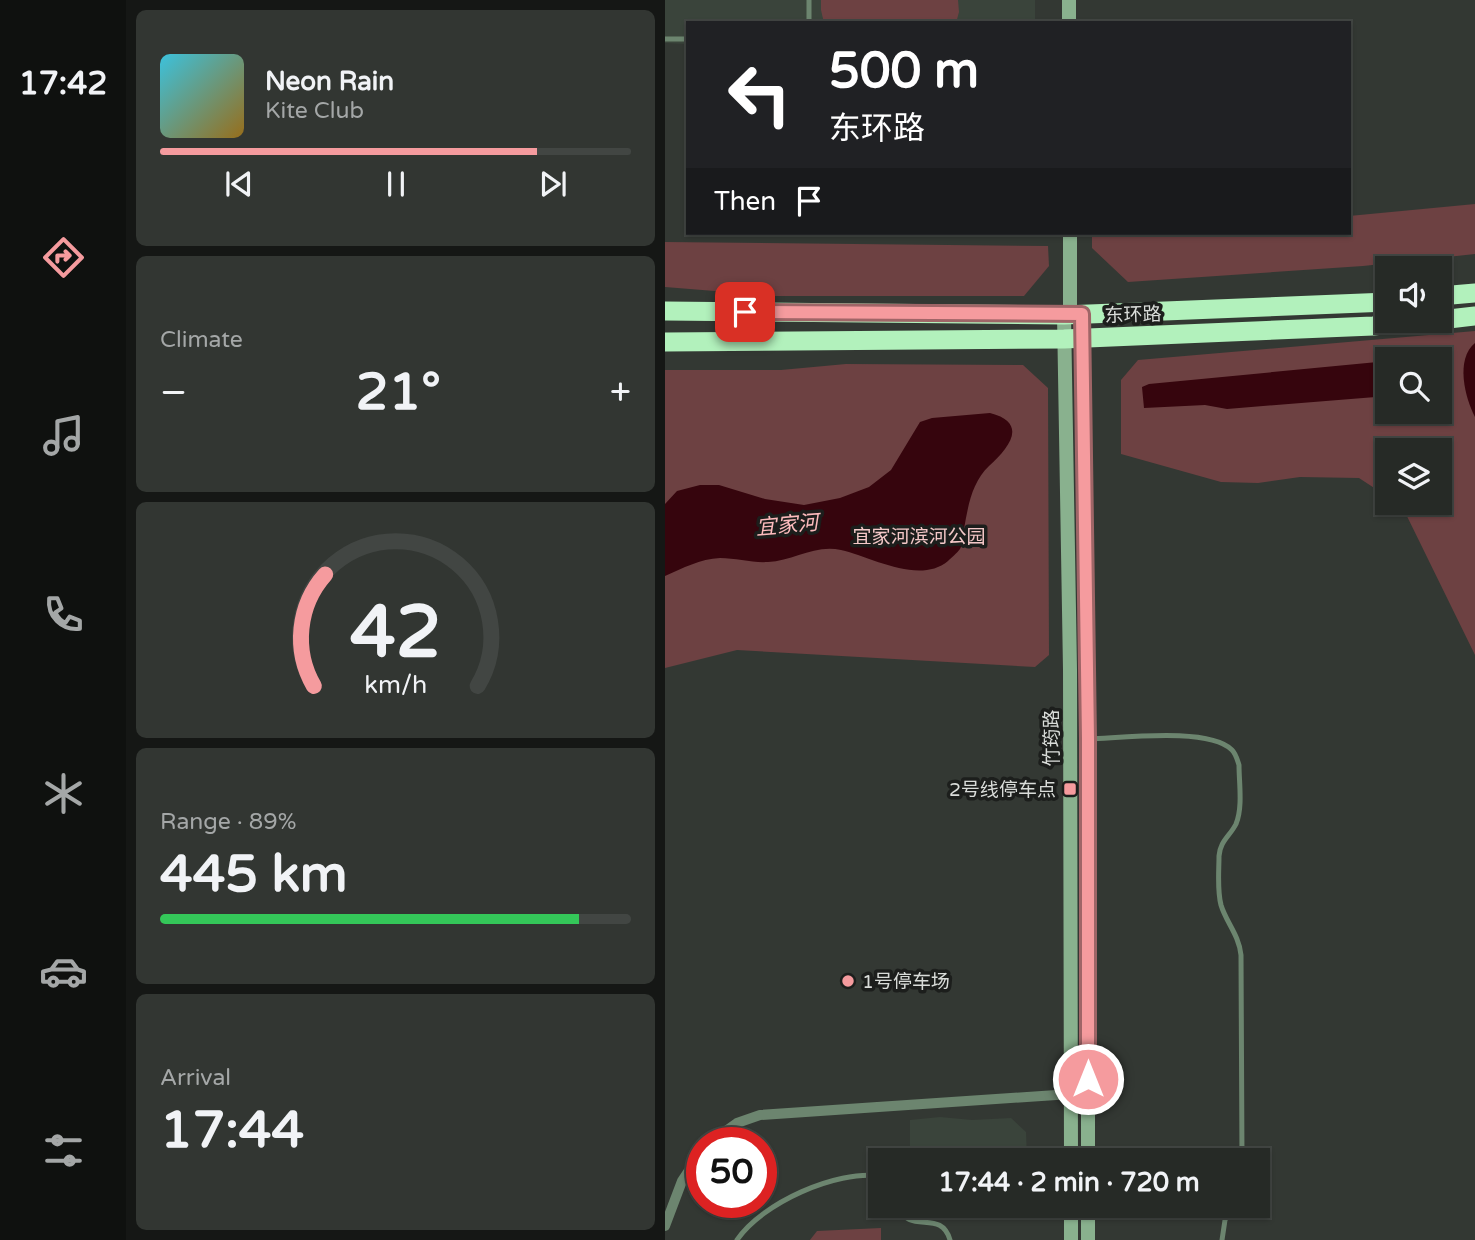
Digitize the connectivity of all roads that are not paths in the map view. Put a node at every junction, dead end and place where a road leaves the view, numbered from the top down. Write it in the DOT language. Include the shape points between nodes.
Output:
graph roads {
  1 [pos="809,0"];
  2 [pos="1069,0"];
  3 [pos="809,21"];
  4 [pos="1069,21"];
  5 [pos="665,38"];
  6 [pos="686,39"];
  7 [pos="1070,235"];
  8 [pos="1475,293"];
  9 [pos="1452,295"];
  10 [pos="1375,303"];
  11 [pos="665,311"];
  12 [pos="1072,315"];
  13 [pos="1475,316"];
  14 [pos="1452,319"];
  15 [pos="1375,326"];
  16 [pos="1073,339"];
  17 [pos="665,342"];
  18 [pos="1088,739"];
  19 [pos="1071,1094"];
  20 [pos="731,1127"];
  21 [pos="1071,1148"];
  22 [pos="1088,1148"];
  23 [pos="1242,1148"];
  24 [pos="686,1175"];
  25 [pos="868,1177"];
  26 [pos="906,1218"];
  27 [pos="1071,1218"];
  28 [pos="1088,1218"];
  29 [pos="1226,1218"];
  30 [pos="665,1226"];
  31 [pos="737,1240"];
  32 [pos="950,1240"];
  33 [pos="1071,1240"];
  34 [pos="1088,1240"];
  35 [pos="1222,1240"];
  1 -- 3 [label="lane"];
  2 -- 4 [label="main road"];
  5 -- 6 [label="lane"];
  7 -- 12 [label="main road, 竹筠路"];
  8 -- 9 [label="highway"];
  10 -- 12 [label="highway, 东环路"];
  11 -- 12 [label="highway, 东环路"];
  12 -- 16 [label="main road, 竹筠路"];
  13 -- 14 [label="highway"];
  15 -- 16 [label="highway, 东环路"];
  16 -- 17 [label="highway, 东环路"];
  16 -- 18 [label="main road, 竹筠路"];
  16 -- 19 [label="main road, 竹筠路"];
  18 -- 22 [label="main road, 竹筠路"];
  18 -- 23 [label="lane" via="1199,737 1226,746 1237,758 1239,812 1219,854 1220,901 1241,955"];
  19 -- 20 [label="street" via="760,1115"];
  19 -- 21 [label="main road, 竹筠路"];
  24 -- 30 [label="street"];
  25 -- 31 [label="lane" via="843,1179 790,1197 757,1218"];
  26 -- 32 [label="lane" via="939,1224"];
  27 -- 33 [label="main road"];
  28 -- 34 [label="main road"];
  29 -- 35 [label="lane"];
}
